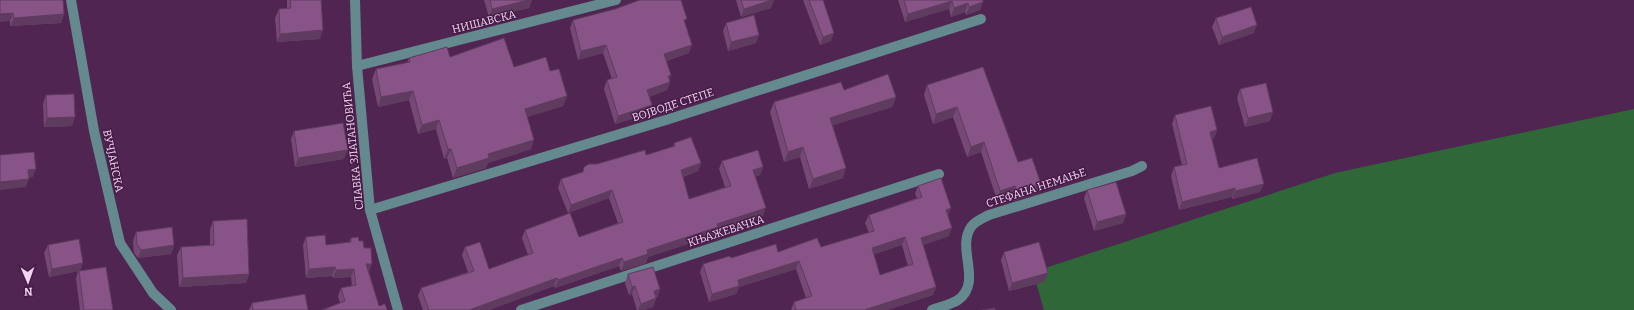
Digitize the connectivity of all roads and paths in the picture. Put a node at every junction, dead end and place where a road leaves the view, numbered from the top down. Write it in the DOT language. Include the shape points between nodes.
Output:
graph roads {
  1 [pos="71,0"];
  2 [pos="355,0"];
  3 [pos="616,0"];
  4 [pos="981,19"];
  5 [pos="357,66"];
  6 [pos="1142,166"];
  7 [pos="939,174"];
  8 [pos="370,210"];
  9 [pos="171,310"];
  10 [pos="398,310"];
  11 [pos="521,310"];
  12 [pos="932,310"];
  1 -- 9 [label="street, ВУЧЈАНСКА" via="94,131 120,243 153,292"];
  2 -- 5 [label="street, СЛАВКА ЗЛАТАНОВИЋА"];
  3 -- 5 [label="street, НИШАВСКА"];
  4 -- 8 [label="street, ВОЈВОДЕ СТЕПЕ" via="666,120"];
  5 -- 8 [label="street, СЛАВКА ЗЛАТАНОВИЋА"];
  6 -- 12 [label="street, СТЕФАНА НЕМАЊЕ" via="980,220 968,235 970,278 965,293 958,300"];
  7 -- 11 [label="street, КЊАЖЕВАЧКА"];
  8 -- 10 [label="street, СЛАВКА ЗЛАТАНОВИЋА"];
}
